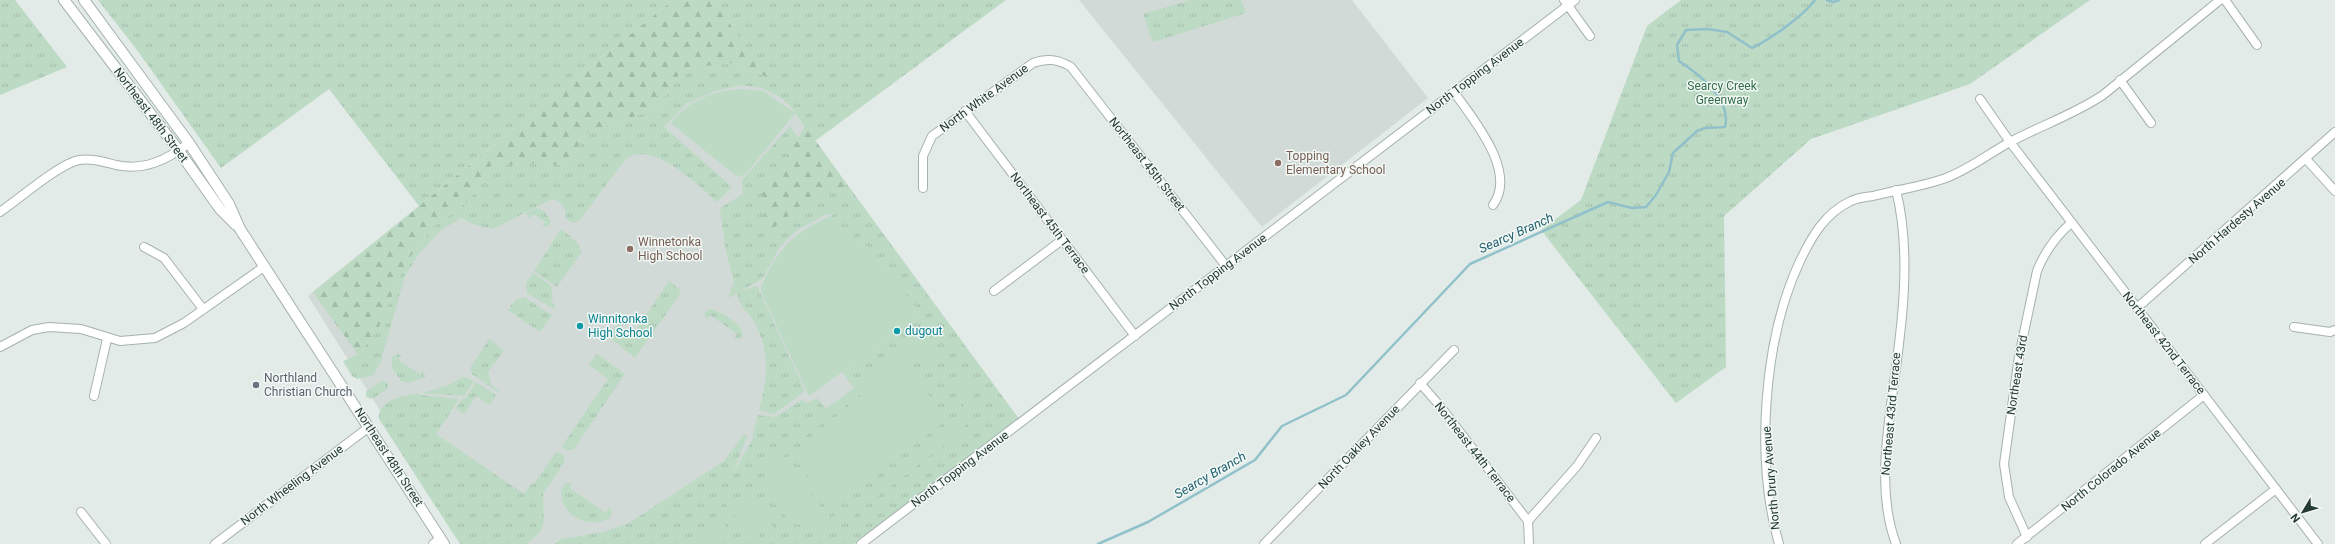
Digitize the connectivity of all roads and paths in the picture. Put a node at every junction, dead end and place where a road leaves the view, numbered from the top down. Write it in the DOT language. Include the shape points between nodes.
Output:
graph roads {
  1 [pos="64,0"];
  2 [pos="2220,0"];
  3 [pos="2225,0"];
  4 [pos="1569,2"];
  5 [pos="87,4"];
  6 [pos="77,18"];
  7 [pos="1590,36"];
  8 [pos="2257,45"];
  9 [pos="1065,64"];
  10 [pos="2120,80"];
  11 [pos="1454,92"];
  12 [pos="1980,99"];
  13 [pos="965,111"];
  14 [pos="2151,123"];
  15 [pos="2335,132"];
  16 [pos="2010,142"];
  17 [pos="189,144"];
  18 [pos="179,151"];
  19 [pos="2306,159"];
  20 [pos="923,188"];
  21 [pos="1896,190"];
  22 [pos="2335,191"];
  23 [pos="1493,205"];
  24 [pos="0,212"];
  25 [pos="2071,223"];
  26 [pos="240,229"];
  27 [pos="1062,240"];
  28 [pos="144,247"];
  29 [pos="265,266"];
  30 [pos="1226,266"];
  31 [pos="994,291"];
  32 [pos="2137,308"];
  33 [pos="203,309"];
  34 [pos="2294,327"];
  35 [pos="2335,330"];
  36 [pos="1135,336"];
  37 [pos="108,339"];
  38 [pos="0,347"];
  39 [pos="1454,350"];
  40 [pos="1420,383"];
  41 [pos="2204,395"];
  42 [pos="94,396"];
  43 [pos="370,427"];
  44 [pos="1596,438"];
  45 [pos="2276,489"];
  46 [pos="82,512"];
  47 [pos="1528,521"];
  48 [pos="2026,537"];
  49 [pos="440,542"];
  50 [pos="106,544"];
  51 [pos="215,544"];
  52 [pos="861,544"];
  53 [pos="1264,544"];
  54 [pos="1529,544"];
  55 [pos="1779,544"];
  56 [pos="1896,544"];
  57 [pos="2016,544"];
  58 [pos="2205,544"];
  59 [pos="2318,544"];
  1 -- 6 [label="street, Northeast 48th Street"];
  2 -- 10 [label="street, North Drury Avenue"];
  3 -- 8 [label="street"];
  4 -- 7 [label="street"];
  4 -- 11 [label="street, North Topping Avenue"];
  5 -- 6 [label="street"];
  5 -- 17 [label="street, Northeast 48th Street"];
  6 -- 18 [label="street, Northeast 48th Street"];
  9 -- 13 [label="street, North White Avenue" via="1052,60 1033,63"];
  9 -- 30 [label="street, Northeast 45th Street" via="1070,67"];
  10 -- 14 [label="street"];
  10 -- 16 [label="street, North Drury Avenue" via="2084,108"];
  11 -- 23 [label="street" via="1496,157 1500,180"];
  11 -- 30 [label="street, North Topping Avenue"];
  12 -- 16 [label="street"];
  13 -- 20 [label="street, North White Avenue" via="936,132 926,145 923,156"];
  13 -- 27 [label="street, Northeast 45th Terrace"];
  15 -- 19 [label="street, North Hardesty Avenue"];
  16 -- 21 [label="street, North Drury Avenue" via="1948,177"];
  16 -- 25 [label="street, Northeast 42nd Terrace"];
  17 -- 18 [label="street"];
  17 -- 26 [label="street, Northeast 48th Street" via="229,204"];
  18 -- 24 [label="street" via="165,160 142,167 119,166 91,159 74,162"];
  18 -- 26 [label="street, Northeast 48th Street" via="220,209"];
  19 -- 22 [label="street"];
  19 -- 32 [label="street, North Hardesty Avenue"];
  21 -- 55 [label="street, North Drury Avenue" via="1851,201 1824,219 1805,250 1783,303 1773,347 1766,423 1772,506"];
  21 -- 56 [label="street, Northeast 43rd Terrace" via="1905,241 1905,269 1885,469 1886,504"];
  25 -- 32 [label="street, Northeast 42nd Terrace"];
  25 -- 48 [label="street, Northeast 43rd" via="2056,236 2041,259 2019,356 2004,464 2009,497"];
  26 -- 29 [label="street, Northeast 48th Street"];
  27 -- 31 [label="street"];
  27 -- 36 [label="street, Northeast 45th Terrace"];
  28 -- 33 [label="street" via="164,258"];
  29 -- 33 [label="street"];
  29 -- 43 [label="street, Northeast 48th Street"];
  30 -- 36 [label="street, North Topping Avenue"];
  32 -- 41 [label="street, Northeast 42nd Terrace"];
  33 -- 37 [label="street" via="184,323 155,338 120,341"];
  34 -- 35 [label="street" via="2330,332"];
  36 -- 52 [label="street, North Topping Avenue"];
  37 -- 38 [label="street" via="81,329 49,327 32,330"];
  37 -- 42 [label="street"];
  39 -- 40 [label="street, North Oakley Avenue"];
  40 -- 47 [label="street, Northeast 44th Terrace"];
  40 -- 53 [label="street, North Oakley Avenue"];
  41 -- 45 [label="street, Northeast 42nd Terrace"];
  41 -- 48 [label="street, North Colorado Avenue"];
  43 -- 49 [label="street, Northeast 48th Street"];
  43 -- 51 [label="street, North Wheeling Avenue"];
  44 -- 47 [label="street" via="1577,466"];
  45 -- 58 [label="street"];
  45 -- 59 [label="street, Northeast 42nd Terrace"];
  46 -- 50 [label="street"];
  47 -- 54 [label="street"];
  48 -- 57 [label="street, North Colorado Avenue"];
}
